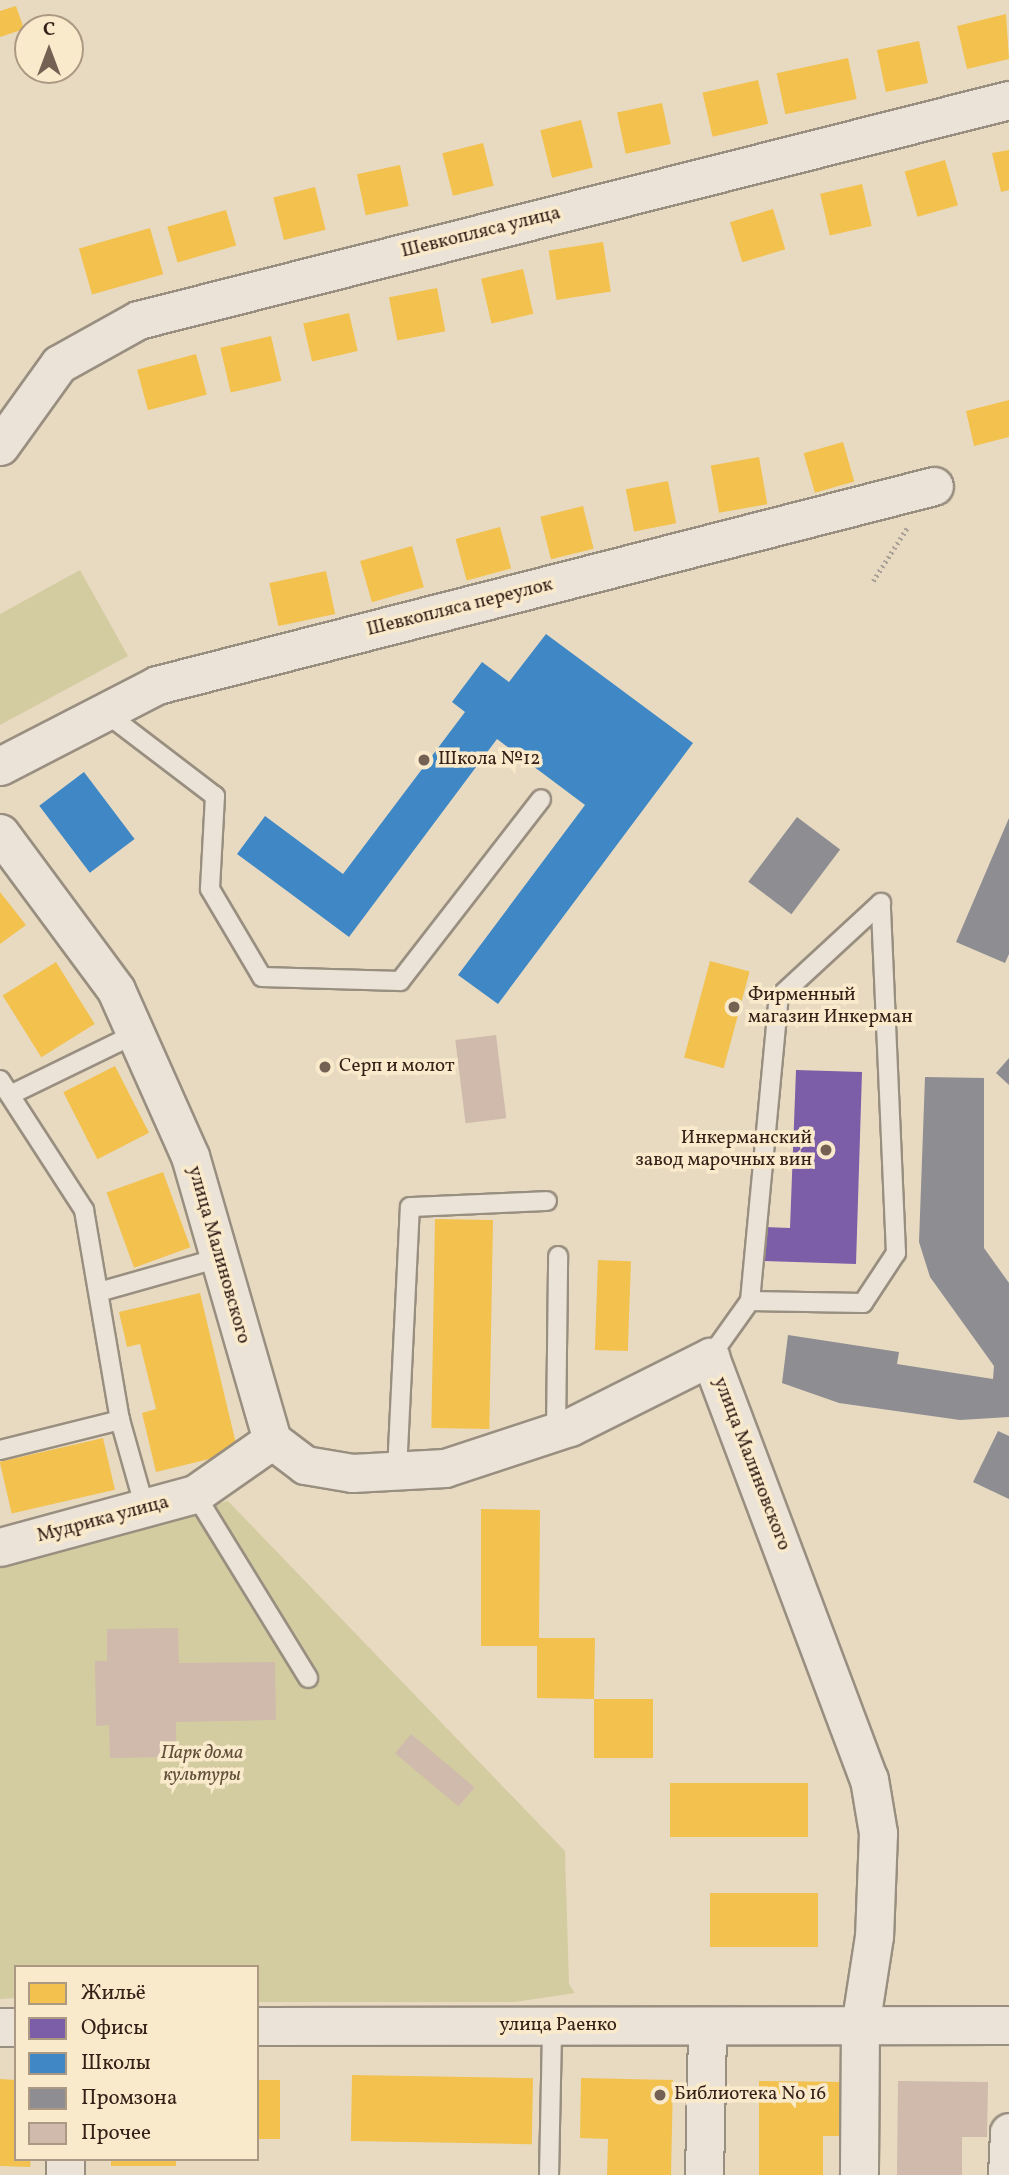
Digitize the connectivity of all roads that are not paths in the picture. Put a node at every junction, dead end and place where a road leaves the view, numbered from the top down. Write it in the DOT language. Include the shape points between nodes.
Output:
graph roads {
  1 [pos="1009,100"];
  2 [pos="0,446"];
  3 [pos="934,486"];
  4 [pos="101,709"];
  5 [pos="0,766"];
  6 [pos="541,799"];
  7 [pos="0,833"];
  8 [pos="135,1034"];
  9 [pos="5,1088"];
  10 [pos="547,1201"];
  11 [pos="558,1256"];
  12 [pos="219,1258"];
  13 [pos="99,1292"];
  14 [pos="750,1301"];
  15 [pos="710,1357"];
  16 [pos="120,1420"];
  17 [pos="556,1432"];
  18 [pos="272,1440"];
  19 [pos="0,1450"];
  20 [pos="397,1471"];
  21 [pos="195,1494"];
  22 [pos="146,1512"];
  23 [pos="0,1547"];
  24 [pos="308,1678"];
  25 [pos="1009,2025"];
  26 [pos="259,2026"];
  27 [pos="552,2026"];
  28 [pos="707,2026"];
  29 [pos="859,2026"];
  30 [pos="1009,2132"];
  31 [pos="550,2175"];
  32 [pos="704,2175"];
  33 [pos="859,2175"];
  34 [pos="1007,2175"];
  1 -- 2 [label="street, Шевкопляса улица" via="138,320 59,363"];
  3 -- 4 [label="street, Шевкопляса переулок" via="157,685"];
  4 -- 5 [label="street, Шевкопляса переулок"];
  4 -- 6 [label="lane" via="215,796 209,889 262,977 400,981"];
  7 -- 8 [label="street, улица Малиновского" via="116,990"];
  8 -- 9 [label="lane"];
  8 -- 12 [label="street, улица Малиновского" via="190,1156"];
  9 -- 13 [label="lane" via="84,1210"];
  10 -- 20 [label="lane" via="410,1207"];
  11 -- 17 [label="lane"];
  12 -- 13 [label="lane"];
  12 -- 18 [label="street, улица Малиновского"];
  13 -- 16 [label="lane"];
  14 -- 14 [label="lane" via="863,1303 896,1253 881,903 779,998"];
  14 -- 15 [label="lane"];
  15 -- 17 [label="street, улица Малиновского"];
  15 -- 29 [label="street, улица Малиновского" via="869,1779 878,1833 876,1910"];
  16 -- 19 [label="lane"];
  16 -- 22 [label="lane"];
  17 -- 20 [label="street, улица Малиновского" via="445,1468"];
  18 -- 20 [label="street, улица Малиновского" via="304,1465 352,1473"];
  18 -- 21 [label="street, Мудрика улица"];
  21 -- 22 [label="street, Мудрика улица"];
  21 -- 24 [label="lane"];
  22 -- 23 [label="street, Мудрика улица"];
  25 -- 29 [label="street, улица Раенко"];
  26 -- 27 [label="street, улица Раенко"];
  27 -- 28 [label="street, улица Раенко"];
  27 -- 31 [label="lane"];
  28 -- 29 [label="street, улица Раенко"];
  28 -- 32 [label="street"];
  29 -- 33 [label="street"];
  30 -- 34 [label="street"];
}
